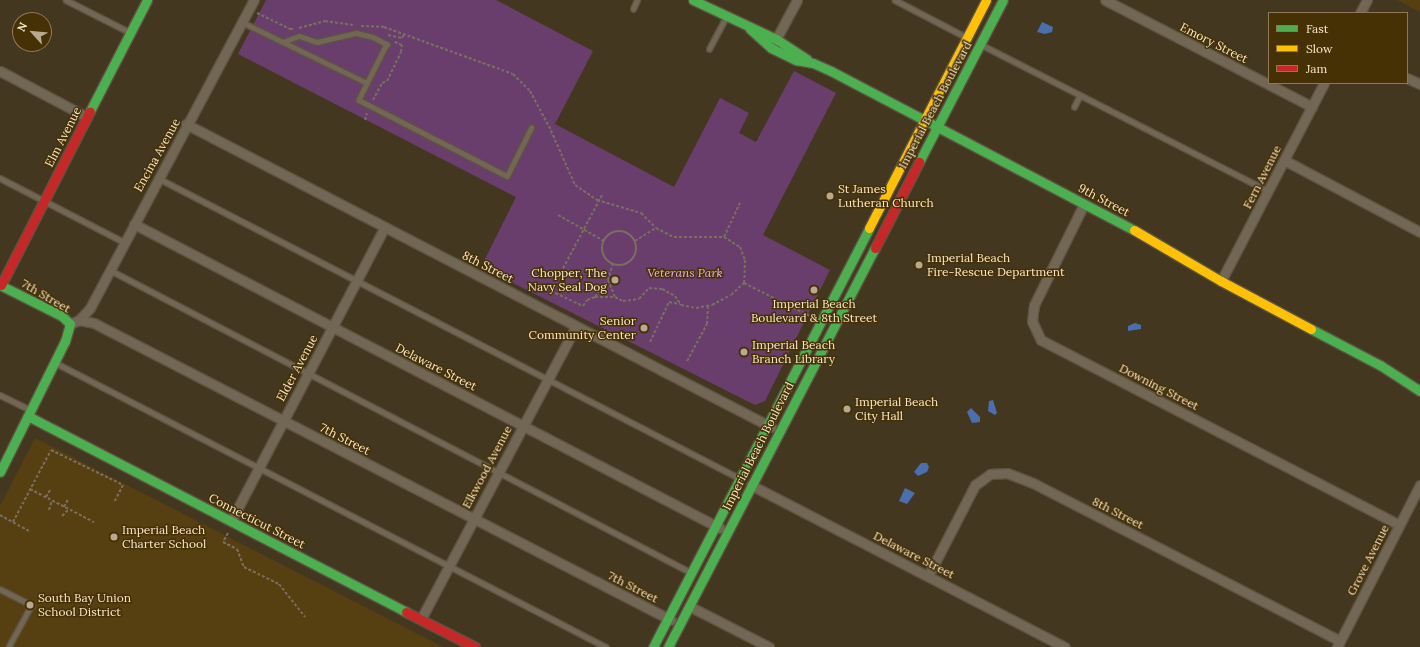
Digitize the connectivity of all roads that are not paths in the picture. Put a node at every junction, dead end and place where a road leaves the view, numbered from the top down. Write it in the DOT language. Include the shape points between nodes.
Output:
graph roads {
  1 [pos="66,0"];
  2 [pos="147,0"];
  3 [pos="254,0"];
  4 [pos="638,0"];
  5 [pos="693,0"];
  6 [pos="797,0"];
  7 [pos="895,0"];
  8 [pos="986,0"];
  9 [pos="1003,0"];
  10 [pos="1105,0"];
  11 [pos="1367,0"];
  12 [pos="633,8"];
  13 [pos="1361,12"];
  14 [pos="726,17"];
  15 [pos="242,22"];
  16 [pos="750,29"];
  17 [pos="130,33"];
  18 [pos="966,37"];
  19 [pos="776,39"];
  20 [pos="283,42"];
  21 [pos="980,44"];
  22 [pos="709,48"];
  23 [pos="771,48"];
  24 [pos="813,63"];
  25 [pos="0,72"];
  26 [pos="1408,78"];
  27 [pos="367,83"];
  28 [pos="1324,84"];
  29 [pos="1420,84"];
  30 [pos="1080,95"];
  31 [pos="1074,107"];
  32 [pos="1312,107"];
  33 [pos="87,117"];
  34 [pos="926,119"];
  35 [pos="186,124"];
  36 [pos="938,126"];
  37 [pos="531,128"];
  38 [pos="1284,160"];
  39 [pos="0,178"];
  40 [pos="158,178"];
  41 [pos="1268,191"];
  42 [pos="44,201"];
  43 [pos="1084,204"];
  44 [pos="134,224"];
  45 [pos="385,227"];
  46 [pos="1420,232"];
  47 [pos="124,242"];
  48 [pos="110,270"];
  49 [pos="357,280"];
  50 [pos="1221,281"];
  51 [pos="1,285"];
  52 [pos="79,320"];
  53 [pos="70,324"];
  54 [pos="576,326"];
  55 [pos="332,327"];
  56 [pos="54,362"];
  57 [pos="1380,365"];
  58 [pos="308,374"];
  59 [pos="547,379"];
  60 [pos="1420,380"];
  61 [pos="1420,391"];
  62 [pos="0,394"];
  63 [pos="29,413"];
  64 [pos="283,421"];
  65 [pos="767,425"];
  66 [pos="523,426"];
  67 [pos="779,431"];
  68 [pos="258,467"];
  69 [pos="499,471"];
  70 [pos="0,472"];
  71 [pos="740,479"];
  72 [pos="751,485"];
  73 [pos="1420,485"];
  74 [pos="474,519"];
  75 [pos="231,520"];
  76 [pos="715,525"];
  77 [pos="1399,525"];
  78 [pos="727,531"];
  79 [pos="450,566"];
  80 [pos="691,572"];
  81 [pos="928,576"];
  82 [pos="0,589"];
  83 [pos="689,606"];
  84 [pos="667,618"];
  85 [pos="421,619"];
  86 [pos="679,624"];
  87 [pos="1339,644"];
  88 [pos="9,647"];
  89 [pos="475,647"];
  90 [pos="606,647"];
  91 [pos="653,647"];
  92 [pos="668,647"];
  93 [pos="769,647"];
  94 [pos="1065,647"];
  1 -- 17 [label="lane"];
  2 -- 17 [label="main road, Elm Avenue"];
  3 -- 15 [label="street, Encina Avenue"];
  4 -- 12 [label="lane"];
  5 -- 14 [label="main road, 9th Street"];
  6 -- 19 [label="street"];
  7 -- 18 [label="lane"];
  8 -- 18 [label="main road, Imperial Beach Boulevard"];
  9 -- 21 [label="main road, Imperial Beach Boulevard"];
  10 -- 32 [label="street, Emory Street"];
  11 -- 13 [label="street"];
  14 -- 16 [label="main road, 9th Street"];
  14 -- 22 [label="lane"];
  15 -- 20 [label="lane"];
  15 -- 35 [label="street, Encina Avenue" via="193,117"];
  16 -- 19 [label="main road, 9th Street"];
  16 -- 23 [label="main road, 9th Street"];
  17 -- 33 [label="main road, Elm Avenue"];
  18 -- 21 [label="lane"];
  18 -- 34 [label="main road, Imperial Beach Boulevard"];
  19 -- 23 [label="street"];
  19 -- 24 [label="main road, 9th Street"];
  20 -- 27 [label="lane"];
  20 -- 27 [label="lane" via="299,36 317,42 356,33 374,37 387,44"];
  21 -- 30 [label="lane"];
  21 -- 36 [label="main road, Imperial Beach Boulevard"];
  23 -- 24 [label="main road, 9th Street" via="796,60"];
  24 -- 34 [label="main road, 9th Street"];
  25 -- 33 [label="street"];
  26 -- 29 [label="street"];
  27 -- 37 [label="lane" via="359,100 507,176"];
  28 -- 32 [label="street, Fern Avenue"];
  30 -- 31 [label="lane"];
  30 -- 41 [label="lane"];
  32 -- 38 [label="street, Fern Avenue"];
  33 -- 42 [label="main road, Elm Avenue"];
  34 -- 36 [label="main road, 9th Street"];
  34 -- 65 [label="main road, Imperial Beach Boulevard"];
  35 -- 40 [label="street, Encina Avenue"];
  35 -- 45 [label="street, 8th Street"];
  36 -- 43 [label="main road, 9th Street"];
  36 -- 67 [label="main road, Imperial Beach Boulevard"];
  38 -- 41 [label="street, Fern Avenue"];
  38 -- 46 [label="street"];
  39 -- 42 [label="lane"];
  40 -- 44 [label="street, Encina Avenue"];
  40 -- 49 [label="lane"];
  41 -- 50 [label="street, Fern Avenue"];
  42 -- 47 [label="lane"];
  42 -- 51 [label="main road, Elm Avenue"];
  43 -- 50 [label="main road, 9th Street" via="1169,248"];
  43 -- 77 [label="street, Downing Street" via="1034,305 1032,321 1041,340"];
  44 -- 47 [label="street, Encina Avenue"];
  44 -- 55 [label="street, Delaware Street"];
  45 -- 49 [label="street, Elder Avenue"];
  45 -- 54 [label="street, 8th Street"];
  47 -- 48 [label="street, Encina Avenue"];
  48 -- 52 [label="street, Encina Avenue" via="90,308"];
  48 -- 58 [label="lane"];
  49 -- 55 [label="street, Elder Avenue"];
  49 -- 59 [label="lane"];
  50 -- 57 [label="main road, 9th Street"];
  51 -- 53 [label="main road, 7th Street" via="62,316"];
  52 -- 53 [label="street, 7th Street"];
  52 -- 64 [label="street, 7th Street" via="94,323"];
  53 -- 56 [label="main road"];
  54 -- 59 [label="street, Elkwood Avenue"];
  54 -- 65 [label="street, 8th Street"];
  55 -- 58 [label="street, Elder Avenue"];
  55 -- 66 [label="street, Delaware Street"];
  56 -- 63 [label="main road"];
  56 -- 68 [label="lane"];
  57 -- 60 [label="main road, 9th Street"];
  57 -- 61 [label="main road, 9th Street"];
  58 -- 64 [label="street, Elder Avenue"];
  58 -- 69 [label="lane"];
  59 -- 66 [label="street, Elkwood Avenue"];
  59 -- 71 [label="lane"];
  62 -- 63 [label="lane"];
  63 -- 70 [label="main road"];
  63 -- 75 [label="main road, Connecticut Street"];
  64 -- 68 [label="street, Elder Avenue"];
  64 -- 74 [label="street, 7th Street"];
  65 -- 67 [label="street, 8th Street"];
  65 -- 71 [label="main road, Imperial Beach Boulevard"];
  66 -- 69 [label="street, Elkwood Avenue"];
  66 -- 76 [label="street, Delaware Street"];
  67 -- 72 [label="main road, Imperial Beach Boulevard"];
  68 -- 75 [label="street, Elder Avenue"];
  68 -- 79 [label="lane"];
  69 -- 74 [label="street, Elkwood Avenue"];
  69 -- 80 [label="lane"];
  71 -- 72 [label="lane"];
  71 -- 76 [label="main road, Imperial Beach Boulevard"];
  72 -- 78 [label="main road, Imperial Beach Boulevard"];
  72 -- 81 [label="street, Delaware Street"];
  73 -- 77 [label="street, Grove Avenue"];
  74 -- 79 [label="street, Elkwood Avenue"];
  74 -- 84 [label="street, 7th Street"];
  75 -- 85 [label="main road, Connecticut Street"];
  76 -- 78 [label="street, Delaware Street"];
  76 -- 80 [label="main road, Imperial Beach Boulevard"];
  77 -- 87 [label="street, Grove Avenue"];
  78 -- 83 [label="main road, Imperial Beach Boulevard"];
  79 -- 85 [label="street, Elkwood Avenue"];
  79 -- 90 [label="lane"];
  80 -- 84 [label="main road, Imperial Beach Boulevard"];
  81 -- 87 [label="street, 8th Street" via="975,485 990,474 1007,473 1042,488"];
  81 -- 94 [label="street, Delaware Street"];
  82 -- 88 [label="lane" via="32,605"];
  83 -- 86 [label="main road, Imperial Beach Boulevard"];
  83 -- 93 [label="street"];
  84 -- 86 [label="street, 7th Street"];
  84 -- 91 [label="main road, Imperial Beach Boulevard"];
  85 -- 89 [label="main road, Connecticut Street"];
  86 -- 92 [label="main road, Imperial Beach Boulevard"];
}
